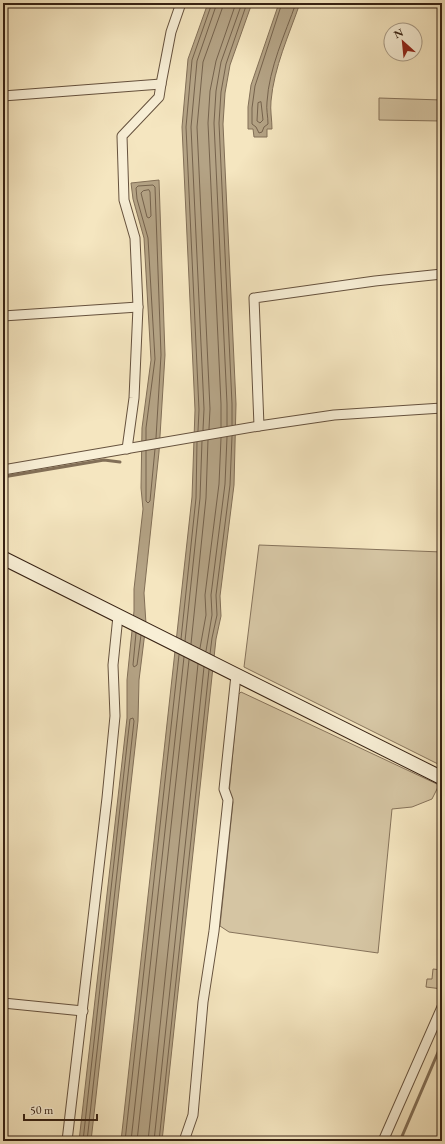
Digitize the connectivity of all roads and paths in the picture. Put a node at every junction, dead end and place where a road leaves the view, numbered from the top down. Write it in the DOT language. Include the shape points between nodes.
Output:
graph roads {
  1 [pos="181,3"];
  2 [pos="160,84"];
  3 [pos="3,96"];
  4 [pos="442,274"];
  5 [pos="138,307"];
  6 [pos="3,316"];
  7 [pos="442,408"];
  8 [pos="259,426"];
  9 [pos="130,449"];
  10 [pos="3,470"];
  11 [pos="3,558"];
  12 [pos="121,618"];
  13 [pos="236,675"];
  14 [pos="442,778"];
  15 [pos="3,1003"];
  16 [pos="442,1007"];
  17 [pos="83,1011"];
  18 [pos="66,1141"];
  19 [pos="184,1141"];
  20 [pos="383,1141"];
  1 -- 2 [label="street" via="171,32"];
  2 -- 3 [label="street"];
  2 -- 5 [label="street" via="159,97 122,136 124,200 134,238"];
  4 -- 8 [label="street" via="254,298"];
  5 -- 6 [label="street"];
  5 -- 9 [label="street"];
  7 -- 8 [label="street" via="334,415"];
  8 -- 9 [label="street"];
  9 -- 10 [label="street"];
  11 -- 12 [label="street"];
  12 -- 13 [label="street"];
  12 -- 17 [label="street" via="113,665 113,738"];
  13 -- 14 [label="street"];
  13 -- 19 [label="street" via="224,789 228,800 214,931 203,1002 192,1115"];
  15 -- 17 [label="street"];
  16 -- 20 [label="street"];
  17 -- 18 [label="street"];
}
